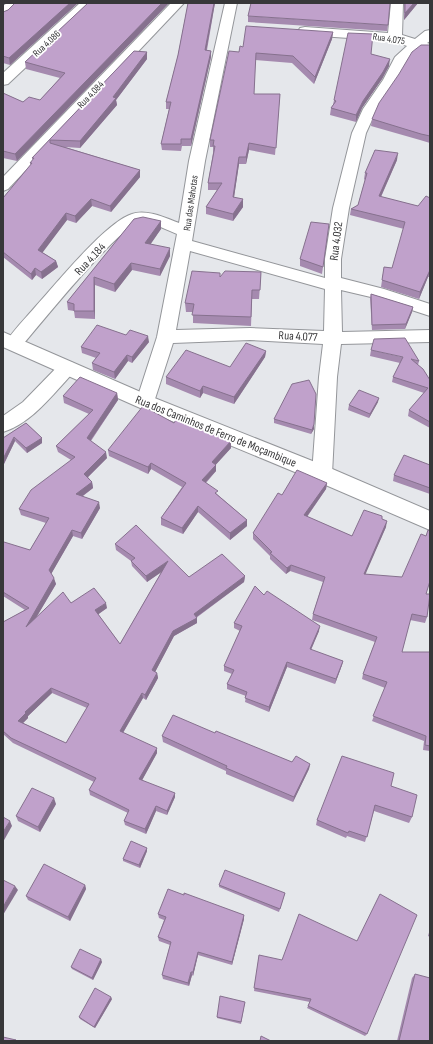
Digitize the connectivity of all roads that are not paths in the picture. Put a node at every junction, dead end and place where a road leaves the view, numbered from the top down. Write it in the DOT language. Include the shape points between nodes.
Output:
graph roads {
  1 [pos="15,3"];
  2 [pos="88,3"];
  3 [pos="178,3"];
  4 [pos="231,3"];
  5 [pos="397,3"];
  6 [pos="3,13"];
  7 [pos="227,27"];
  8 [pos="243,28"];
  9 [pos="290,30"];
  10 [pos="430,34"];
  11 [pos="395,37"];
  12 [pos="424,46"];
  13 [pos="3,82"];
  14 [pos="3,186"];
  15 [pos="185,237"];
  16 [pos="334,284"];
  17 [pos="430,310"];
  18 [pos="430,336"];
  19 [pos="166,337"];
  20 [pos="333,338"];
  21 [pos="8,341"];
  22 [pos="67,368"];
  23 [pos="145,402"];
  24 [pos="3,424"];
  25 [pos="322,474"];
  26 [pos="430,521"];
  1 -- 6 [label="street"];
  2 -- 13 [label="street, Rua 4.086"];
  3 -- 14 [label="street, Rua 4.084"];
  4 -- 7 [label="street, Rua das Mahotas"];
  5 -- 11 [label="street"];
  7 -- 8 [label="street"];
  7 -- 15 [label="street, Rua das Mahotas" via="197,161"];
  9 -- 11 [label="street, Rua 4.075"];
  10 -- 12 [label="street, Rua 4.032"];
  11 -- 12 [label="street, Rua 4.075"];
  12 -- 16 [label="street, Rua 4.032" via="402,57 370,109 359,133 341,208 333,259"];
  15 -- 16 [label="street, Rua 4.184"];
  15 -- 19 [label="street, Rua das Mahotas"];
  15 -- 21 [label="street, Rua 4.184" via="143,218 126,222"];
  16 -- 17 [label="street, Rua 4.184" via="378,293"];
  16 -- 20 [label="street, Rua 4.032"];
  18 -- 20 [label="street, Rua 4.077"];
  19 -- 20 [label="street, Rua 4.077" via="250,334"];
  19 -- 23 [label="street, Rua das Mahotas"];
  20 -- 25 [label="street, Rua 4.032"];
  21 -- 22 [label="street, Rua dos Caminhos de Ferro de Moçambique"];
  22 -- 23 [label="street, Rua dos Caminhos de Ferro de Moçambique"];
  22 -- 24 [label="street" via="35,401 15,418"];
  23 -- 25 [label="street, Rua dos Caminhos de Ferro de Moçambique"];
  25 -- 26 [label="street, Rua dos Caminhos de Ferro de Moçambique"];
}
